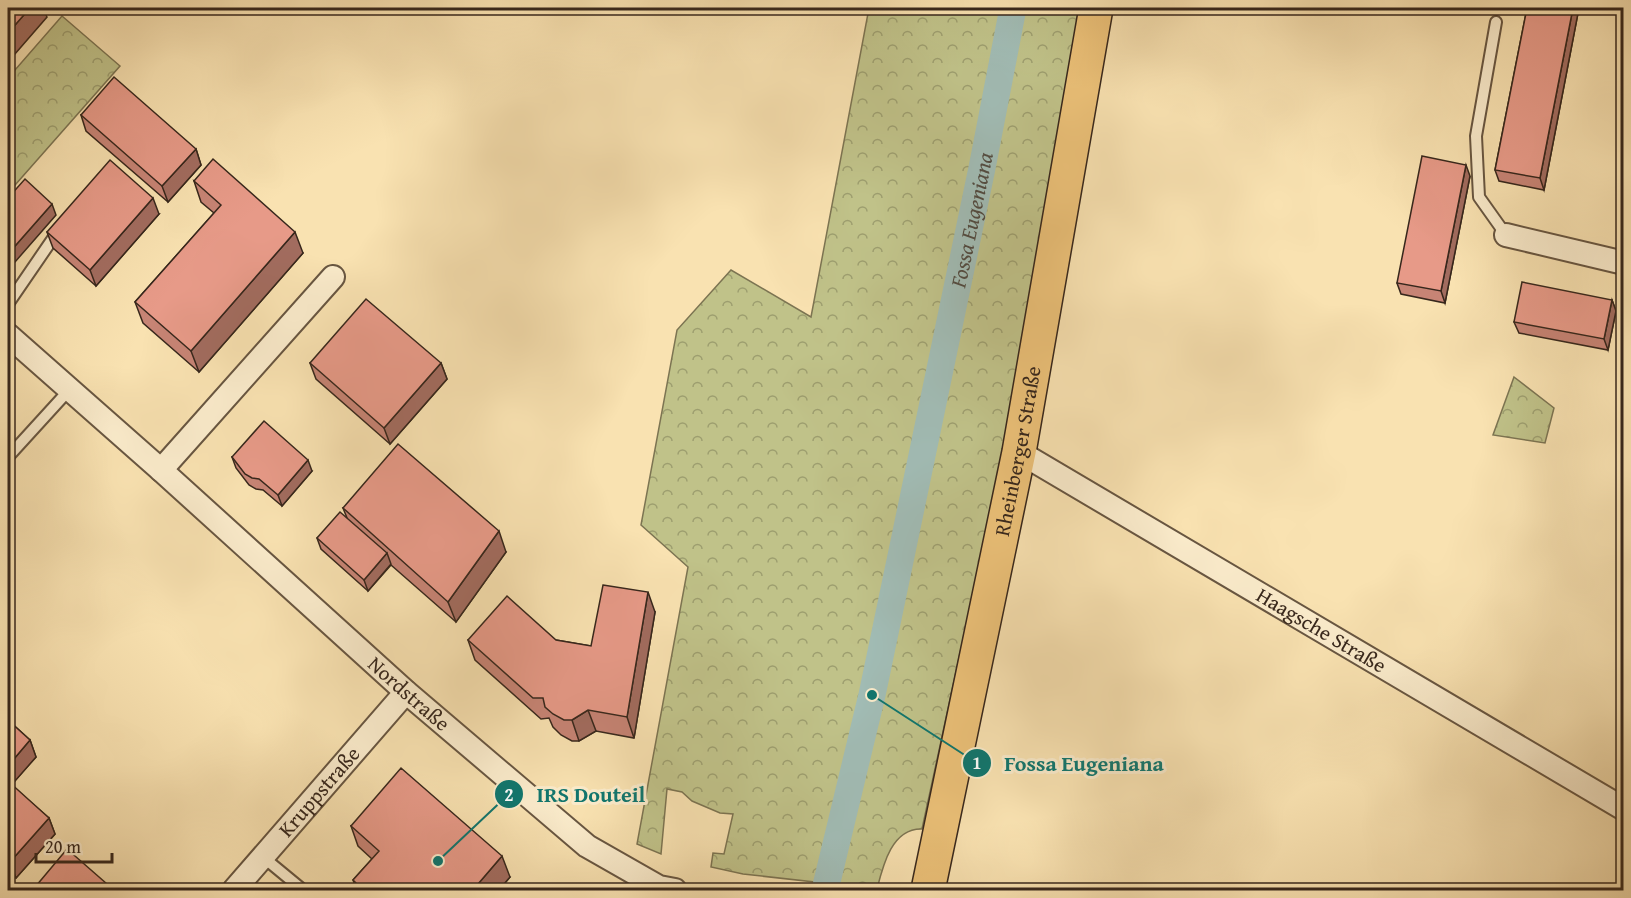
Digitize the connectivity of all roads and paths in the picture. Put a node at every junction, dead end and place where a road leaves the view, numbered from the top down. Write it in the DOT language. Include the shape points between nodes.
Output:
graph roads {
  1 [pos="1096,8"];
  2 [pos="1496,22"];
  3 [pos="64,222"];
  4 [pos="1506,235"];
  5 [pos="1623,263"];
  6 [pos="333,277"];
  7 [pos="8,303"];
  8 [pos="8,335"];
  9 [pos="70,390"];
  10 [pos="1019,452"];
  11 [pos="8,457"];
  12 [pos="161,470"];
  13 [pos="406,692"];
  14 [pos="1623,809"];
  15 [pos="263,857"];
  16 [pos="234,891"];
  17 [pos="303,891"];
  18 [pos="675,891"];
  19 [pos="928,891"];
  1 -- 10 [label="main road, Rheinberger Straße"];
  2 -- 4 [label="lane" via="1476,136 1479,197"];
  3 -- 7 [label="lane"];
  4 -- 5 [label="street"];
  6 -- 12 [label="street"];
  8 -- 9 [label="street, Nordstraße"];
  9 -- 11 [label="lane"];
  9 -- 12 [label="street, Nordstraße"];
  10 -- 14 [label="street, Haagsche Straße"];
  10 -- 19 [label="main road, Rheinberger Straße"];
  12 -- 13 [label="street, Nordstraße"];
  13 -- 15 [label="street, Kruppstraße"];
  13 -- 18 [label="street, Nordstraße" via="586,846 659,887"];
  15 -- 16 [label="street, Kruppstraße"];
  15 -- 17 [label="lane"];
}
